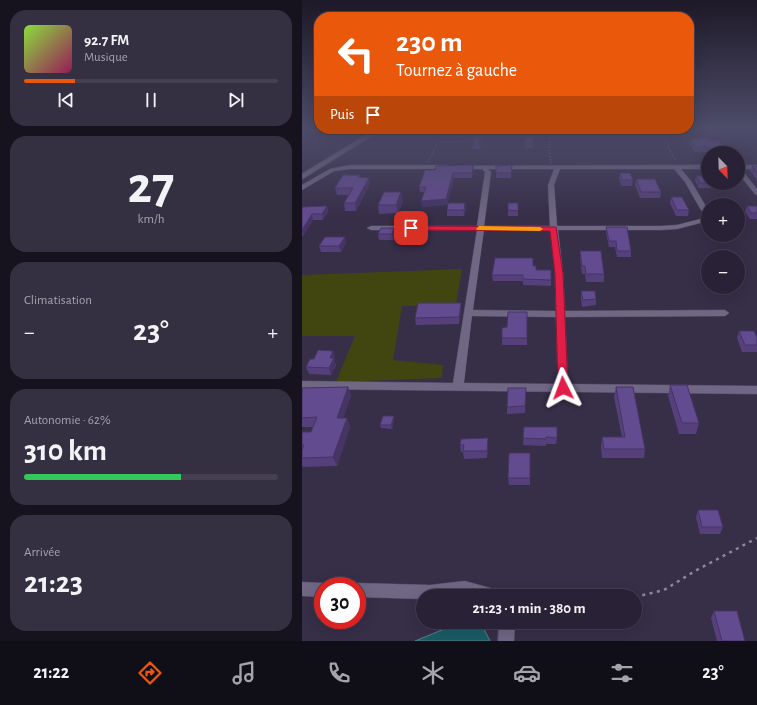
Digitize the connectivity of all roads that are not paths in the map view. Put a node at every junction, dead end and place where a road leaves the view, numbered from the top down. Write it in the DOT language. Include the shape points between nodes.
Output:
graph roads {
  1 [pos="333,158"];
  2 [pos="484,167"];
  3 [pos="558,167"];
  4 [pos="676,167"];
  5 [pos="701,167"];
  6 [pos="757,167"];
  7 [pos="745,168"];
  8 [pos="302,177"];
  9 [pos="745,177"];
  10 [pos="302,188"];
  11 [pos="757,193"];
  12 [pos="701,206"];
  13 [pos="701,221"];
  14 [pos="371,228"];
  15 [pos="481,229"];
  16 [pos="554,229"];
  17 [pos="468,313"];
  18 [pos="725,313"];
  19 [pos="560,314"];
  20 [pos="302,385"];
  21 [pos="458,386"];
  22 [pos="563,388"];
  23 [pos="757,390"];
  24 [pos="302,589"];
  25 [pos="456,589"];
  26 [pos="469,589"];
  27 [pos="314,590"];
  28 [pos="366,590"];
  29 [pos="416,592"];
  30 [pos="507,629"];
  31 [pos="506,641"];
  1 -- 8 [label="main road"];
  2 -- 3 [label="street"];
  2 -- 10 [label="street" via="350,166 332,170"];
  2 -- 15 [label="street" via="488,172"];
  3 -- 4 [label="street"];
  3 -- 16 [label="street" via="551,185"];
  4 -- 5 [label="street"];
  4 -- 12 [label="street" via="688,181"];
  6 -- 7 [label="street"];
  9 -- 11 [label="street"];
  13 -- 16 [label="street" via="661,228"];
  14 -- 15 [label="street"];
  15 -- 16 [label="street"];
  15 -- 17 [label="street"];
  16 -- 19 [label="street"];
  17 -- 19 [label="street"];
  17 -- 21 [label="street"];
  18 -- 19 [label="street"];
  19 -- 22 [label="street"];
  20 -- 21 [label="street"];
  21 -- 22 [label="street"];
  22 -- 23 [label="street"];
  24 -- 27 [label="street"];
  25 -- 26 [label="street"];
  28 -- 29 [label="street"];
  30 -- 31 [label="street"];
}
